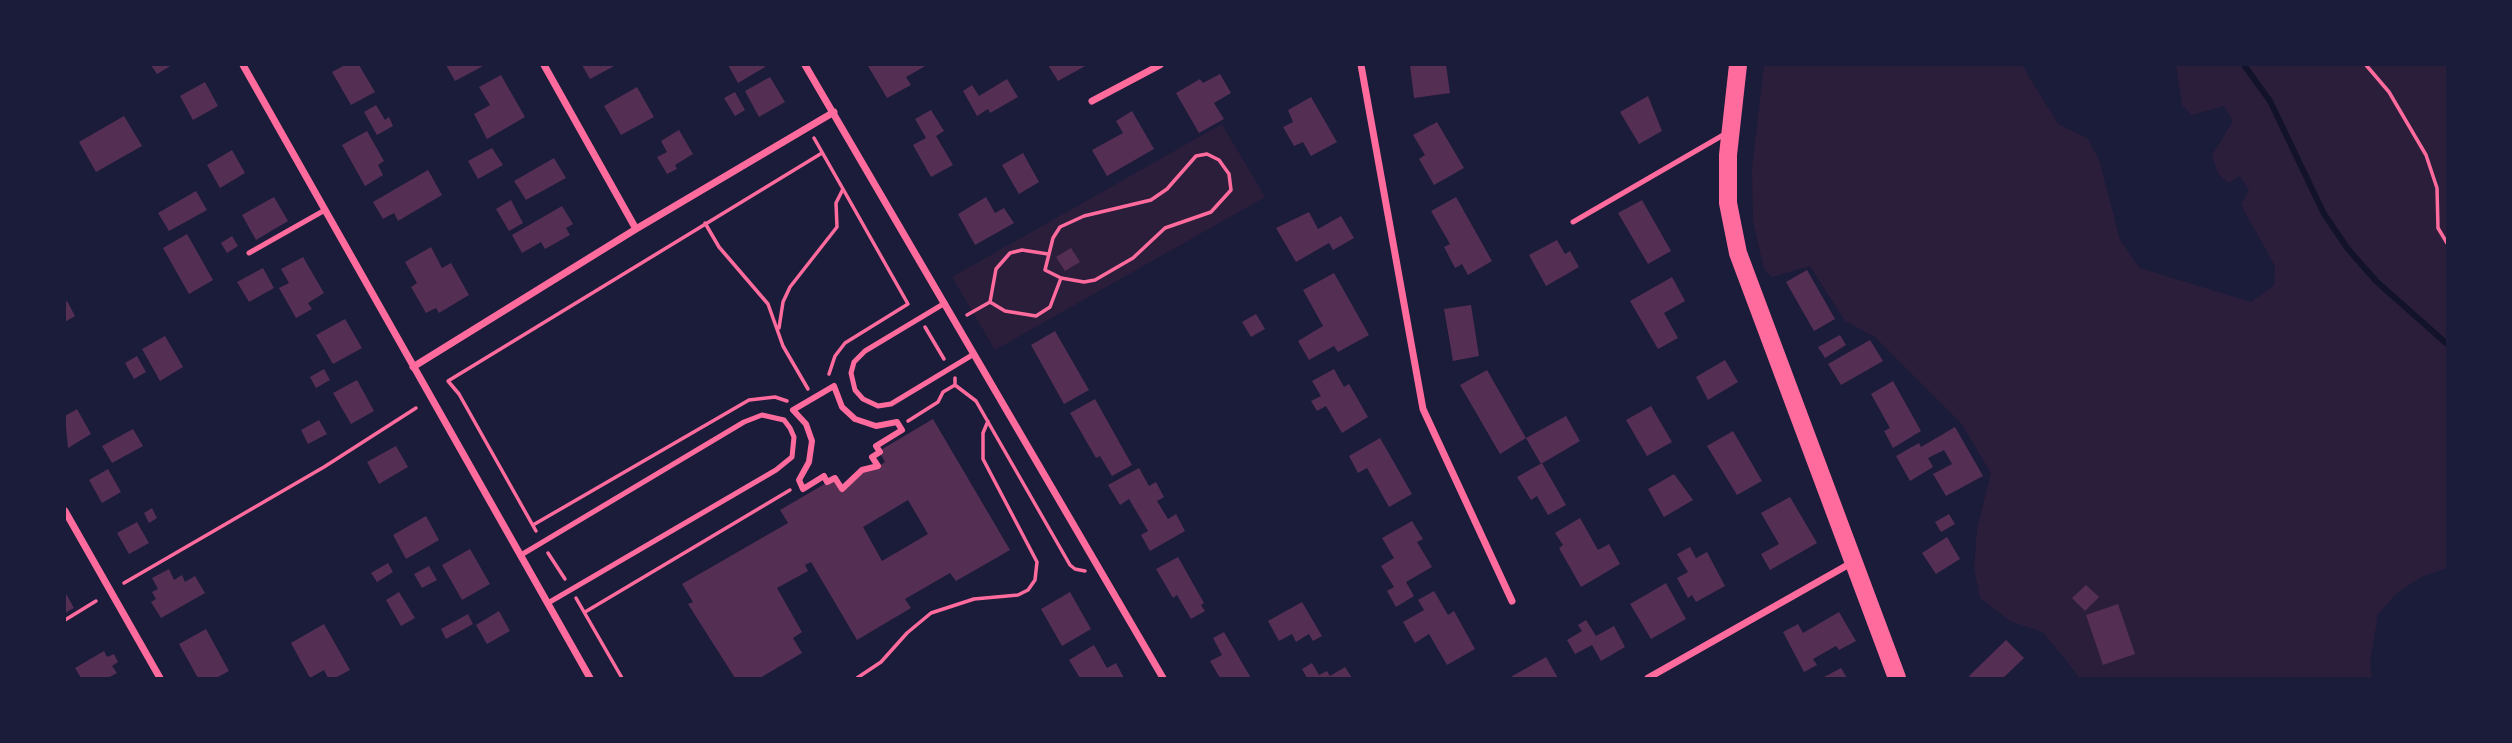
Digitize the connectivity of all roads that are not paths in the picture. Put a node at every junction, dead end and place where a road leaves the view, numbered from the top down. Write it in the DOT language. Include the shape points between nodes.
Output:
graph roads {
  1 [pos="243,65"];
  2 [pos="544,65"];
  3 [pos="805,65"];
  4 [pos="1160,65"];
  5 [pos="1361,65"];
  6 [pos="1738,65"];
  7 [pos="1092,101"];
  8 [pos="834,112"];
  9 [pos="1730,131"];
  10 [pos="325,210"];
  11 [pos="1573,222"];
  12 [pos="636,229"];
  13 [pos="249,253"];
  14 [pos="945,303"];
  15 [pos="974,354"];
  16 [pos="413,368"];
  17 [pos="800,484"];
  18 [pos="65,511"];
  19 [pos="521,555"];
  20 [pos="1853,562"];
  21 [pos="1512,601"];
  22 [pos="548,603"];
  23 [pos="160,678"];
  24 [pos="590,678"];
  25 [pos="1163,678"];
  26 [pos="1647,678"];
  27 [pos="1897,678"];
  1 -- 10 [label="street"];
  2 -- 12 [label="street"];
  3 -- 8 [label="street"];
  4 -- 7 [label="street"];
  5 -- 21 [label="street" via="1423,409"];
  6 -- 9 [label="main road"];
  8 -- 12 [label="street"];
  8 -- 14 [label="street"];
  9 -- 11 [label="lane"];
  9 -- 20 [label="main road" via="1728,203 1738,253"];
  10 -- 13 [label="lane"];
  10 -- 16 [label="street"];
  12 -- 16 [label="street"];
  14 -- 15 [label="street"];
  14 -- 15 [label="lane" via="865,351 851,373 855,390 878,406 891,404"];
  15 -- 25 [label="street"];
  16 -- 19 [label="street"];
  17 -- 17 [label="street" via="803,489 824,476 827,482 835,478 842,489 862,470 878,467 872,457 880,452 876,446 902,430 900,426 897,422 869,425 855,419 842,407 834,386 793,410 806,424 812,441 812,455"];
  18 -- 23 [label="street"];
  19 -- 22 [label="street"];
  19 -- 22 [label="lane" via="744,422 762,415 784,420 790,428 792,457 776,470"];
  20 -- 26 [label="street"];
  20 -- 27 [label="main road"];
  22 -- 24 [label="street"];
}
